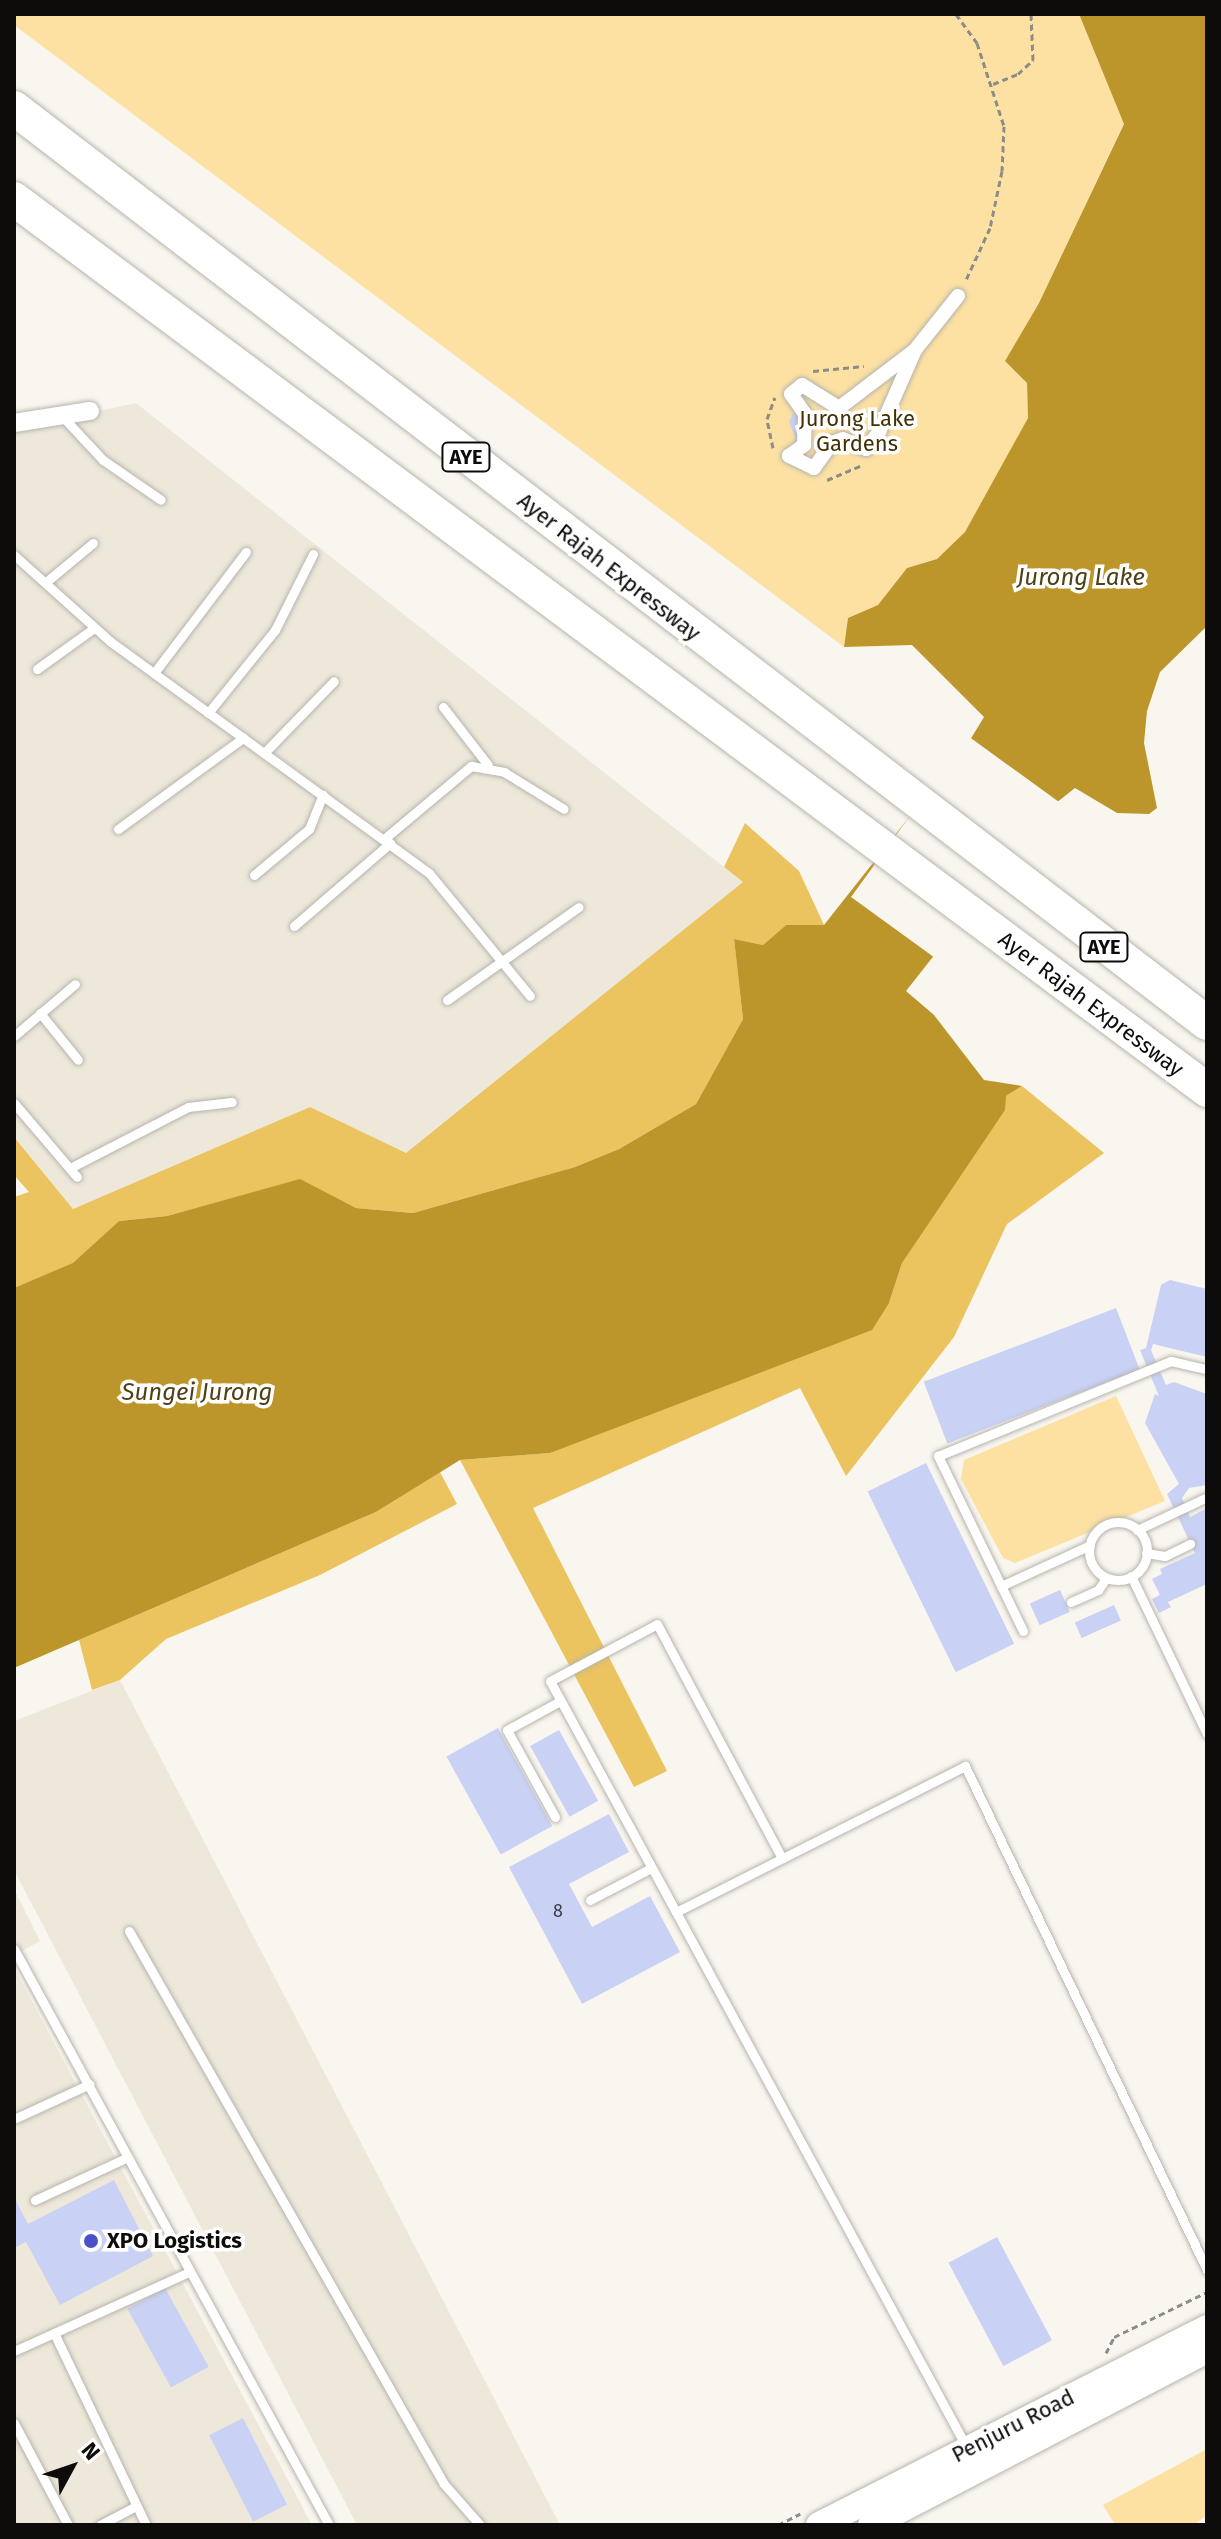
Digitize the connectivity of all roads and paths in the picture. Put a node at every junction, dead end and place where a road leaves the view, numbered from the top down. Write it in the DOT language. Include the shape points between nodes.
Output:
graph roads {
  1 [pos="956,14"];
  2 [pos="1031,14"];
  3 [pos="993,84"];
  4 [pos="14,108"];
  5 [pos="14,199"];
  6 [pos="958,296"];
  7 [pos="915,350"];
  8 [pos="90,411"];
  9 [pos="61,415"];
  10 [pos="14,423"];
  11 [pos="161,500"];
  12 [pos="93,543"];
  13 [pos="246,552"];
  14 [pos="313,554"];
  15 [pos="14,555"];
  16 [pos="46,582"];
  17 [pos="94,628"];
  18 [pos="37,669"];
  19 [pos="154,673"];
  20 [pos="334,681"];
  21 [pos="443,707"];
  22 [pos="208,713"];
  23 [pos="243,738"];
  24 [pos="264,753"];
  25 [pos="488,765"];
  26 [pos="323,795"];
  27 [pos="564,809"];
  28 [pos="118,829"];
  29 [pos="387,841"];
  30 [pos="254,875"];
  31 [pos="579,907"];
  32 [pos="294,926"];
  33 [pos="502,962"];
  34 [pos="75,984"];
  35 [pos="530,996"];
  36 [pos="447,1000"];
  37 [pos="40,1013"];
  38 [pos="1207,1023"];
  39 [pos="14,1036"];
  40 [pos="1134,1038"];
  41 [pos="78,1060"];
  42 [pos="1207,1090"];
  43 [pos="232,1102"];
  44 [pos="1207,1102"];
  45 [pos="14,1103"];
  46 [pos="70,1168"];
  47 [pos="77,1177"];
  48 [pos="1207,1369"];
  49 [pos="1207,1497"];
  50 [pos="1137,1530"];
  51 [pos="1190,1544"];
  52 [pos="1090,1545"];
  53 [pos="1146,1553"];
  54 [pos="1131,1576"];
  55 [pos="1106,1578"];
  56 [pos="1001,1586"];
  57 [pos="1071,1602"];
  58 [pos="1023,1631"];
  59 [pos="560,1701"];
  60 [pos="1207,1734"];
  61 [pos="555,1817"];
  62 [pos="782,1858"];
  63 [pos="651,1868"];
  64 [pos="590,1900"];
  65 [pos="676,1912"];
  66 [pos="129,1931"];
  67 [pos="14,1949"];
  68 [pos="90,2084"];
  69 [pos="16,2118"];
  70 [pos="128,2157"];
  71 [pos="35,2200"];
  72 [pos="1207,2270"];
  73 [pos="189,2272"];
  74 [pos="54,2333"];
  75 [pos="1201,2342"];
  76 [pos="14,2351"];
  77 [pos="14,2423"];
  78 [pos="984,2453"];
  79 [pos="136,2506"];
  80 [pos="68,2525"];
  81 [pos="100,2525"];
  82 [pos="146,2525"];
  83 [pos="329,2525"];
  84 [pos="480,2525"];
  85 [pos="819,2525"];
  86 [pos="871,2525"];
  1 -- 3 [label="path" via="977,43"];
  2 -- 3 [label="path" via="1033,60 1018,74"];
  3 -- 6 [label="path" via="1004,126 1002,171 990,228"];
  4 -- 38 [label="highway, Ayer Rajah Expressway / AYE"];
  5 -- 40 [label="highway, Ayer Rajah Expressway / AYE"];
  6 -- 7 [label="street"];
  7 -- 7 [label="street" via="839,408 802,385 791,394 805,414 804,445 789,456 814,468 832,443 843,439 866,449 879,432"];
  8 -- 9 [label="street"];
  9 -- 10 [label="street"];
  9 -- 11 [label="lane" via="103,460"];
  12 -- 16 [label="lane"];
  13 -- 19 [label="lane"];
  14 -- 22 [label="lane" via="275,630"];
  15 -- 16 [label="lane"];
  16 -- 17 [label="lane"];
  17 -- 18 [label="lane"];
  17 -- 19 [label="lane"];
  19 -- 22 [label="lane"];
  20 -- 24 [label="lane"];
  21 -- 25 [label="lane"];
  22 -- 23 [label="lane"];
  23 -- 24 [label="lane"];
  23 -- 28 [label="lane"];
  24 -- 26 [label="lane"];
  25 -- 27 [label="lane"];
  25 -- 29 [label="lane" via="471,766"];
  26 -- 29 [label="lane"];
  26 -- 30 [label="lane" via="309,829"];
  29 -- 32 [label="lane"];
  29 -- 33 [label="lane" via="429,873"];
  31 -- 33 [label="lane"];
  33 -- 35 [label="lane"];
  33 -- 36 [label="lane"];
  34 -- 37 [label="lane"];
  37 -- 39 [label="lane"];
  37 -- 41 [label="lane"];
  40 -- 42 [label="highway, Ayer Rajah Expressway / AYE"];
  40 -- 44 [label="highway"];
  43 -- 46 [label="lane" via="188,1107"];
  45 -- 46 [label="lane"];
  46 -- 47 [label="lane"];
  48 -- 56 [label="lane" via="1171,1361 938,1456"];
  49 -- 50 [label="lane"];
  50 -- 52 [label="lane" via="1108,1524"];
  50 -- 53 [label="lane"];
  51 -- 53 [label="lane" via="1165,1556"];
  52 -- 55 [label="lane" via="1091,1562"];
  52 -- 56 [label="lane"];
  53 -- 54 [label="lane"];
  54 -- 55 [label="lane"];
  54 -- 60 [label="lane"];
  55 -- 57 [label="lane" via="1098,1590"];
  56 -- 58 [label="lane"];
  59 -- 61 [label="lane" via="507,1730"];
  59 -- 62 [label="lane" via="550,1681 657,1624"];
  59 -- 63 [label="lane"];
  62 -- 65 [label="lane"];
  62 -- 72 [label="lane" via="965,1766"];
  63 -- 64 [label="lane"];
  63 -- 65 [label="lane"];
  65 -- 78 [label="lane"];
  66 -- 84 [label="lane" via="444,2484"];
  67 -- 68 [label="lane"];
  68 -- 69 [label="lane"];
  68 -- 70 [label="lane"];
  70 -- 71 [label="lane"];
  70 -- 73 [label="lane"];
  73 -- 74 [label="lane"];
  73 -- 83 [label="lane"];
  74 -- 76 [label="lane"];
  74 -- 79 [label="lane"];
  75 -- 78 [label="main road, Penjuru Road"];
  77 -- 80 [label="lane"];
  78 -- 85 [label="main road, Penjuru Road"];
  78 -- 86 [label="main road, Penjuru Road"];
  79 -- 81 [label="lane"];
  79 -- 82 [label="lane"];
}
